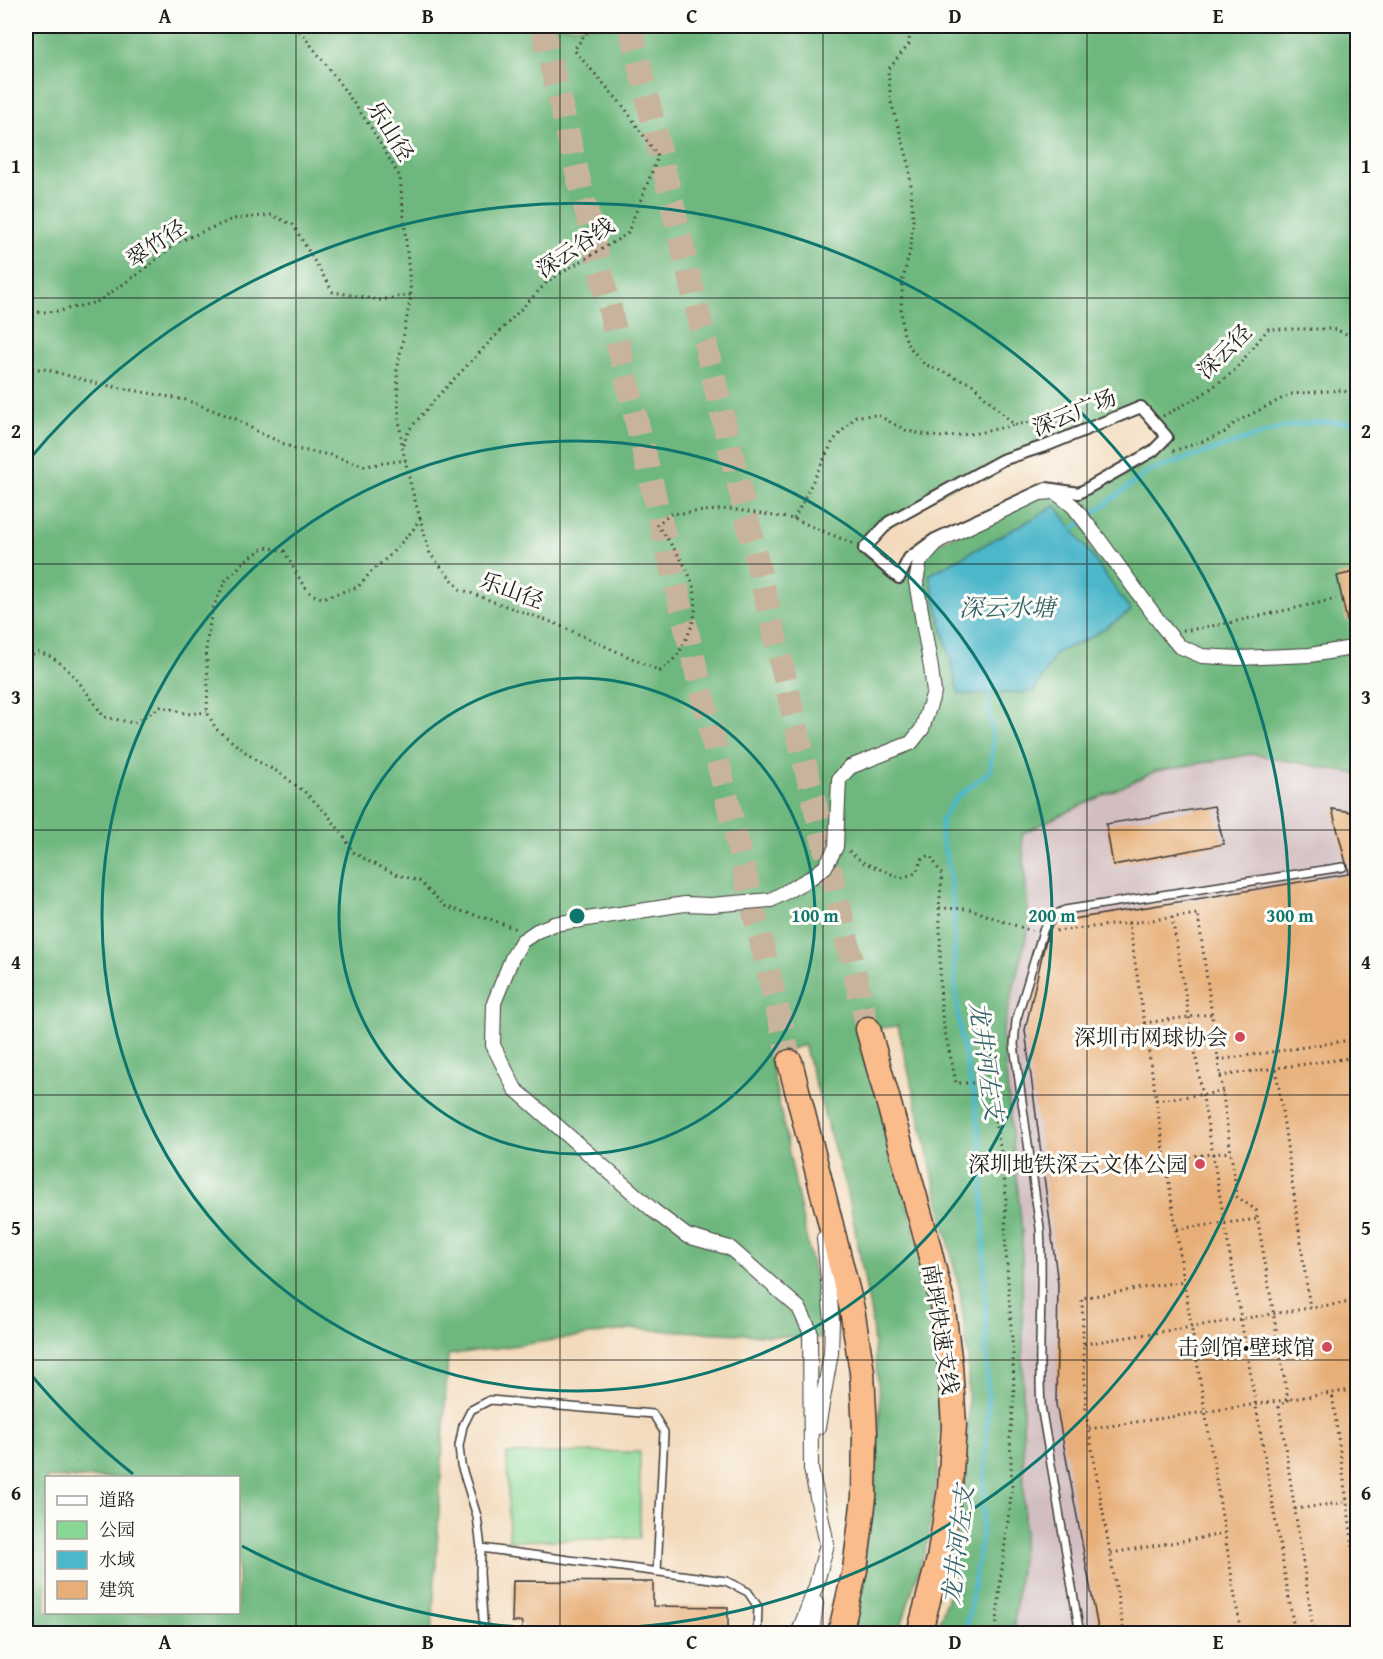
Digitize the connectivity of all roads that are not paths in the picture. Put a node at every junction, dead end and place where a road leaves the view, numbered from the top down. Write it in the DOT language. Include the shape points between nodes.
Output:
graph roads {
  1 [pos="864,549"];
  2 [pos="1358,647"];
  3 [pos="1343,867"];
  4 [pos="868,1029"];
  5 [pos="790,1062"];
  6 [pos="817,1173"];
  7 [pos="811,1469"];
  8 [pos="481,1548"];
  9 [pos="657,1572"];
  10 [pos="816,1586"];
  11 [pos="484,1634"];
  12 [pos="757,1634"];
  13 [pos="798,1634"];
  14 [pos="812,1634"];
  15 [pos="840,1634"];
  16 [pos="919,1634"];
  17 [pos="1080,1634"];
  1 -- 1 [label="street, 深云广场" via="889,522 1002,460 1141,407 1167,437 1153,451 1079,493 1046,488 935,539 909,558 899,578"];
  2 -- 7 [label="street" via="1310,655 1239,658 1202,656 1179,646 1073,506 1054,492 1040,492 938,541 920,561 916,582 934,692 922,729 911,743 850,767 839,779 836,847 825,867 771,900 685,904 554,924 522,941 494,1003 494,1045 515,1089 662,1217 687,1236 730,1248 799,1308 810,1331"];
  3 -- 17 [label="lane" via="1065,910 1051,917 1044,928 1016,1022 1014,1045 1042,1251 1041,1406"];
  4 -- 16 [label="highway, 南坪快速支线" via="926,1237 942,1302 951,1365 954,1425 950,1489 939,1559"];
  5 -- 6 [label="highway"];
  6 -- 7 [label="street" via="832,1321 831,1353"];
  6 -- 15 [label="highway" via="852,1309 862,1372 864,1497"];
  7 -- 10 [label="street" via="827,1544"];
  8 -- 9 [label="lane"];
  8 -- 9 [label="lane" via="459,1446 471,1410 490,1400 653,1414 664,1432"];
  8 -- 11 [label="lane"];
  9 -- 12 [label="lane" via="726,1581 748,1592 758,1607"];
  10 -- 13 [label="street"];
  10 -- 14 [label="street"];
}
